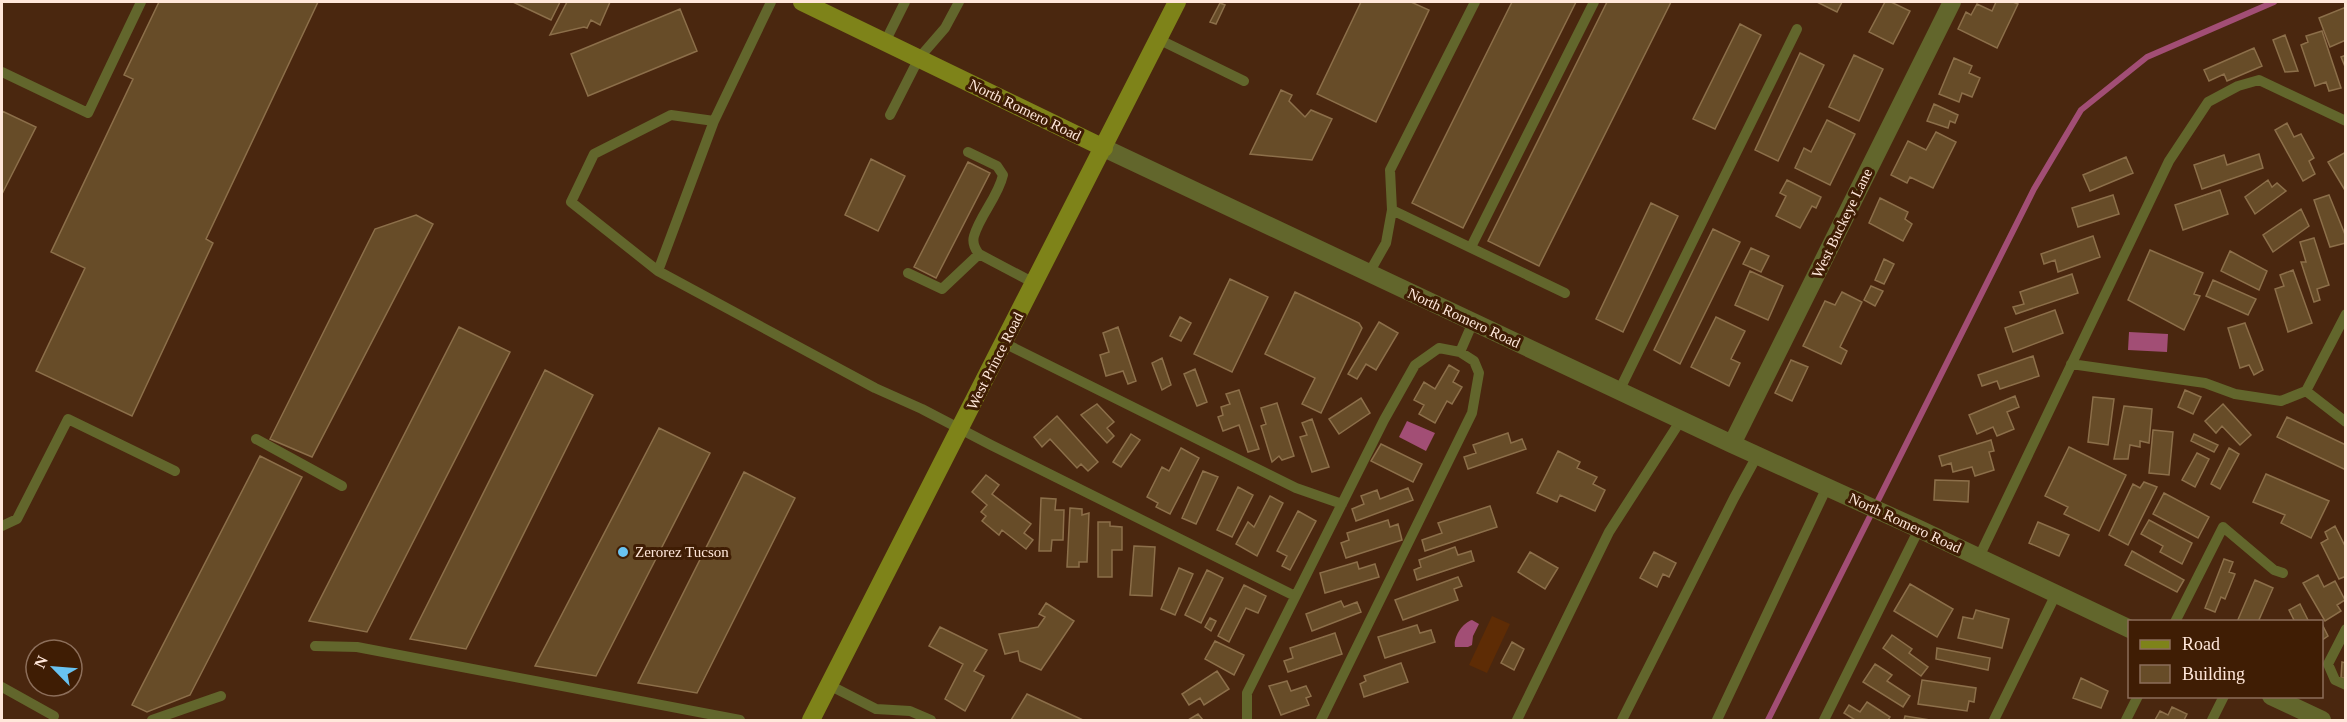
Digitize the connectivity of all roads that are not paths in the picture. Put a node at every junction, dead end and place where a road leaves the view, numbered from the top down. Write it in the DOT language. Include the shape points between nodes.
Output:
graph roads {
  1 [pos="141,2"];
  2 [pos="771,2"];
  3 [pos="802,2"];
  4 [pos="905,2"];
  5 [pos="958,2"];
  6 [pos="1177,2"];
  7 [pos="1475,2"];
  8 [pos="1594,2"];
  9 [pos="1952,2"];
  10 [pos="1797,29"];
  11 [pos="1158,39"];
  12 [pos="885,42"];
  13 [pos="919,58"];
  14 [pos="2,72"];
  15 [pos="1244,81"];
  16 [pos="890,115"];
  17 [pos="714,121"];
  18 [pos="2346,122"];
  19 [pos="1104,148"];
  20 [pos="968,152"];
  21 [pos="1392,210"];
  22 [pos="1471,247"];
  23 [pos="979,254"];
  24 [pos="658,271"];
  25 [pos="908,273"];
  26 [pos="1369,273"];
  27 [pos="1034,283"];
  28 [pos="1565,293"];
  29 [pos="2346,314"];
  30 [pos="1473,322"];
  31 [pos="1004,343"];
  32 [pos="1460,352"];
  33 [pos="2071,364"];
  34 [pos="1619,391"];
  35 [pos="2306,391"];
  36 [pos="1681,420"];
  37 [pos="2346,422"];
  38 [pos="960,429"];
  39 [pos="256,439"];
  40 [pos="1732,444"];
  41 [pos="1757,456"];
  42 [pos="175,471"];
  43 [pos="342,486"];
  44 [pos="1833,490"];
  45 [pos="1342,504"];
  46 [pos="1912,525"];
  47 [pos="2,526"];
  48 [pos="1979,557"];
  49 [pos="2283,573"];
  50 [pos="2056,594"];
  51 [pos="1295,596"];
  52 [pos="2176,620"];
  53 [pos="2128,627"];
  54 [pos="2346,629"];
  55 [pos="315,646"];
  56 [pos="829,685"];
  57 [pos="2346,685"];
  58 [pos="2,687"];
  59 [pos="221,696"];
  60 [pos="2137,698"];
  61 [pos="2223,698"];
  62 [pos="2275,698"];
  63 [pos="54,716"];
  64 [pos="152,720"];
  65 [pos="740,720"];
  66 [pos="811,720"];
  67 [pos="931,720"];
  68 [pos="1247,720"];
  69 [pos="1321,720"];
  70 [pos="1517,720"];
  71 [pos="1622,720"];
  72 [pos="1717,720"];
  73 [pos="1824,720"];
  74 [pos="1994,720"];
  75 [pos="2126,720"];
  76 [pos="2212,720"];
  77 [pos="2322,720"];
  1 -- 14 [label="lane" via="88,113"];
  2 -- 17 [label="lane"];
  3 -- 12 [label="main road, North Romero Road"];
  4 -- 12 [label="lane"];
  5 -- 13 [label="lane" via="945,28"];
  6 -- 11 [label="main road, West Prince Road"];
  7 -- 21 [label="lane" via="1390,170"];
  8 -- 22 [label="lane"];
  9 -- 40 [label="street, West Buckeye Lane"];
  10 -- 34 [label="lane"];
  11 -- 15 [label="lane"];
  11 -- 19 [label="main road, West Prince Road"];
  12 -- 13 [label="main road, North Romero Road"];
  13 -- 16 [label="lane"];
  13 -- 19 [label="main road, North Romero Road"];
  17 -- 24 [label="lane"];
  17 -- 24 [label="lane" via="670,115 594,154 571,202"];
  18 -- 33 [label="lane" via="2259,80 2208,102 2169,161"];
  19 -- 26 [label="street, North Romero Road"];
  19 -- 27 [label="main road, West Prince Road"];
  20 -- 23 [label="lane" via="997,166 1003,175 974,237"];
  21 -- 22 [label="lane"];
  21 -- 26 [label="lane" via="1386,243"];
  22 -- 28 [label="lane"];
  23 -- 25 [label="lane" via="942,290"];
  23 -- 27 [label="lane"];
  24 -- 38 [label="lane" via="875,388"];
  26 -- 30 [label="street, North Romero Road"];
  27 -- 31 [label="main road, West Prince Road"];
  29 -- 35 [label="lane"];
  30 -- 32 [label="lane"];
  30 -- 34 [label="street, North Romero Road"];
  31 -- 38 [label="main road, West Prince Road"];
  31 -- 45 [label="lane" via="1296,488"];
  32 -- 45 [label="lane" via="1439,348 1415,365"];
  32 -- 69 [label="lane" via="1474,360 1479,373 1472,413"];
  33 -- 35 [label="lane" via="2205,383 2235,394 2281,401"];
  33 -- 48 [label="lane"];
  34 -- 36 [label="street, North Romero Road"];
  35 -- 37 [label="lane"];
  36 -- 40 [label="street, North Romero Road"];
  36 -- 70 [label="lane" via="1609,532"];
  38 -- 51 [label="lane"];
  38 -- 56 [label="main road, West Prince Road"];
  39 -- 43 [label="lane"];
  40 -- 41 [label="street, North Romero Road"];
  41 -- 44 [label="street, North Romero Road"];
  41 -- 71 [label="lane"];
  42 -- 47 [label="lane" via="68,419 17,519"];
  44 -- 46 [label="street, North Romero Road"];
  44 -- 72 [label="lane"];
  45 -- 51 [label="lane"];
  46 -- 48 [label="street, North Romero Road"];
  46 -- 73 [label="lane" via="1909,549"];
  48 -- 50 [label="street, North Romero Road"];
  49 -- 52 [label="lane" via="2274,570 2223,527"];
  50 -- 53 [label="street, North Romero Road"];
  50 -- 74 [label="lane"];
  51 -- 68 [label="lane" via="1247,693"];
  54 -- 57 [label="lane" via="2328,664 2335,680"];
  55 -- 65 [label="lane" via="357,647"];
  56 -- 66 [label="main road, West Prince Road"];
  56 -- 67 [label="lane" via="876,709 910,711"];
  58 -- 63 [label="lane"];
  59 -- 64 [label="lane"];
  60 -- 75 [label="lane"];
  61 -- 76 [label="lane"];
  62 -- 77 [label="street"];
}
